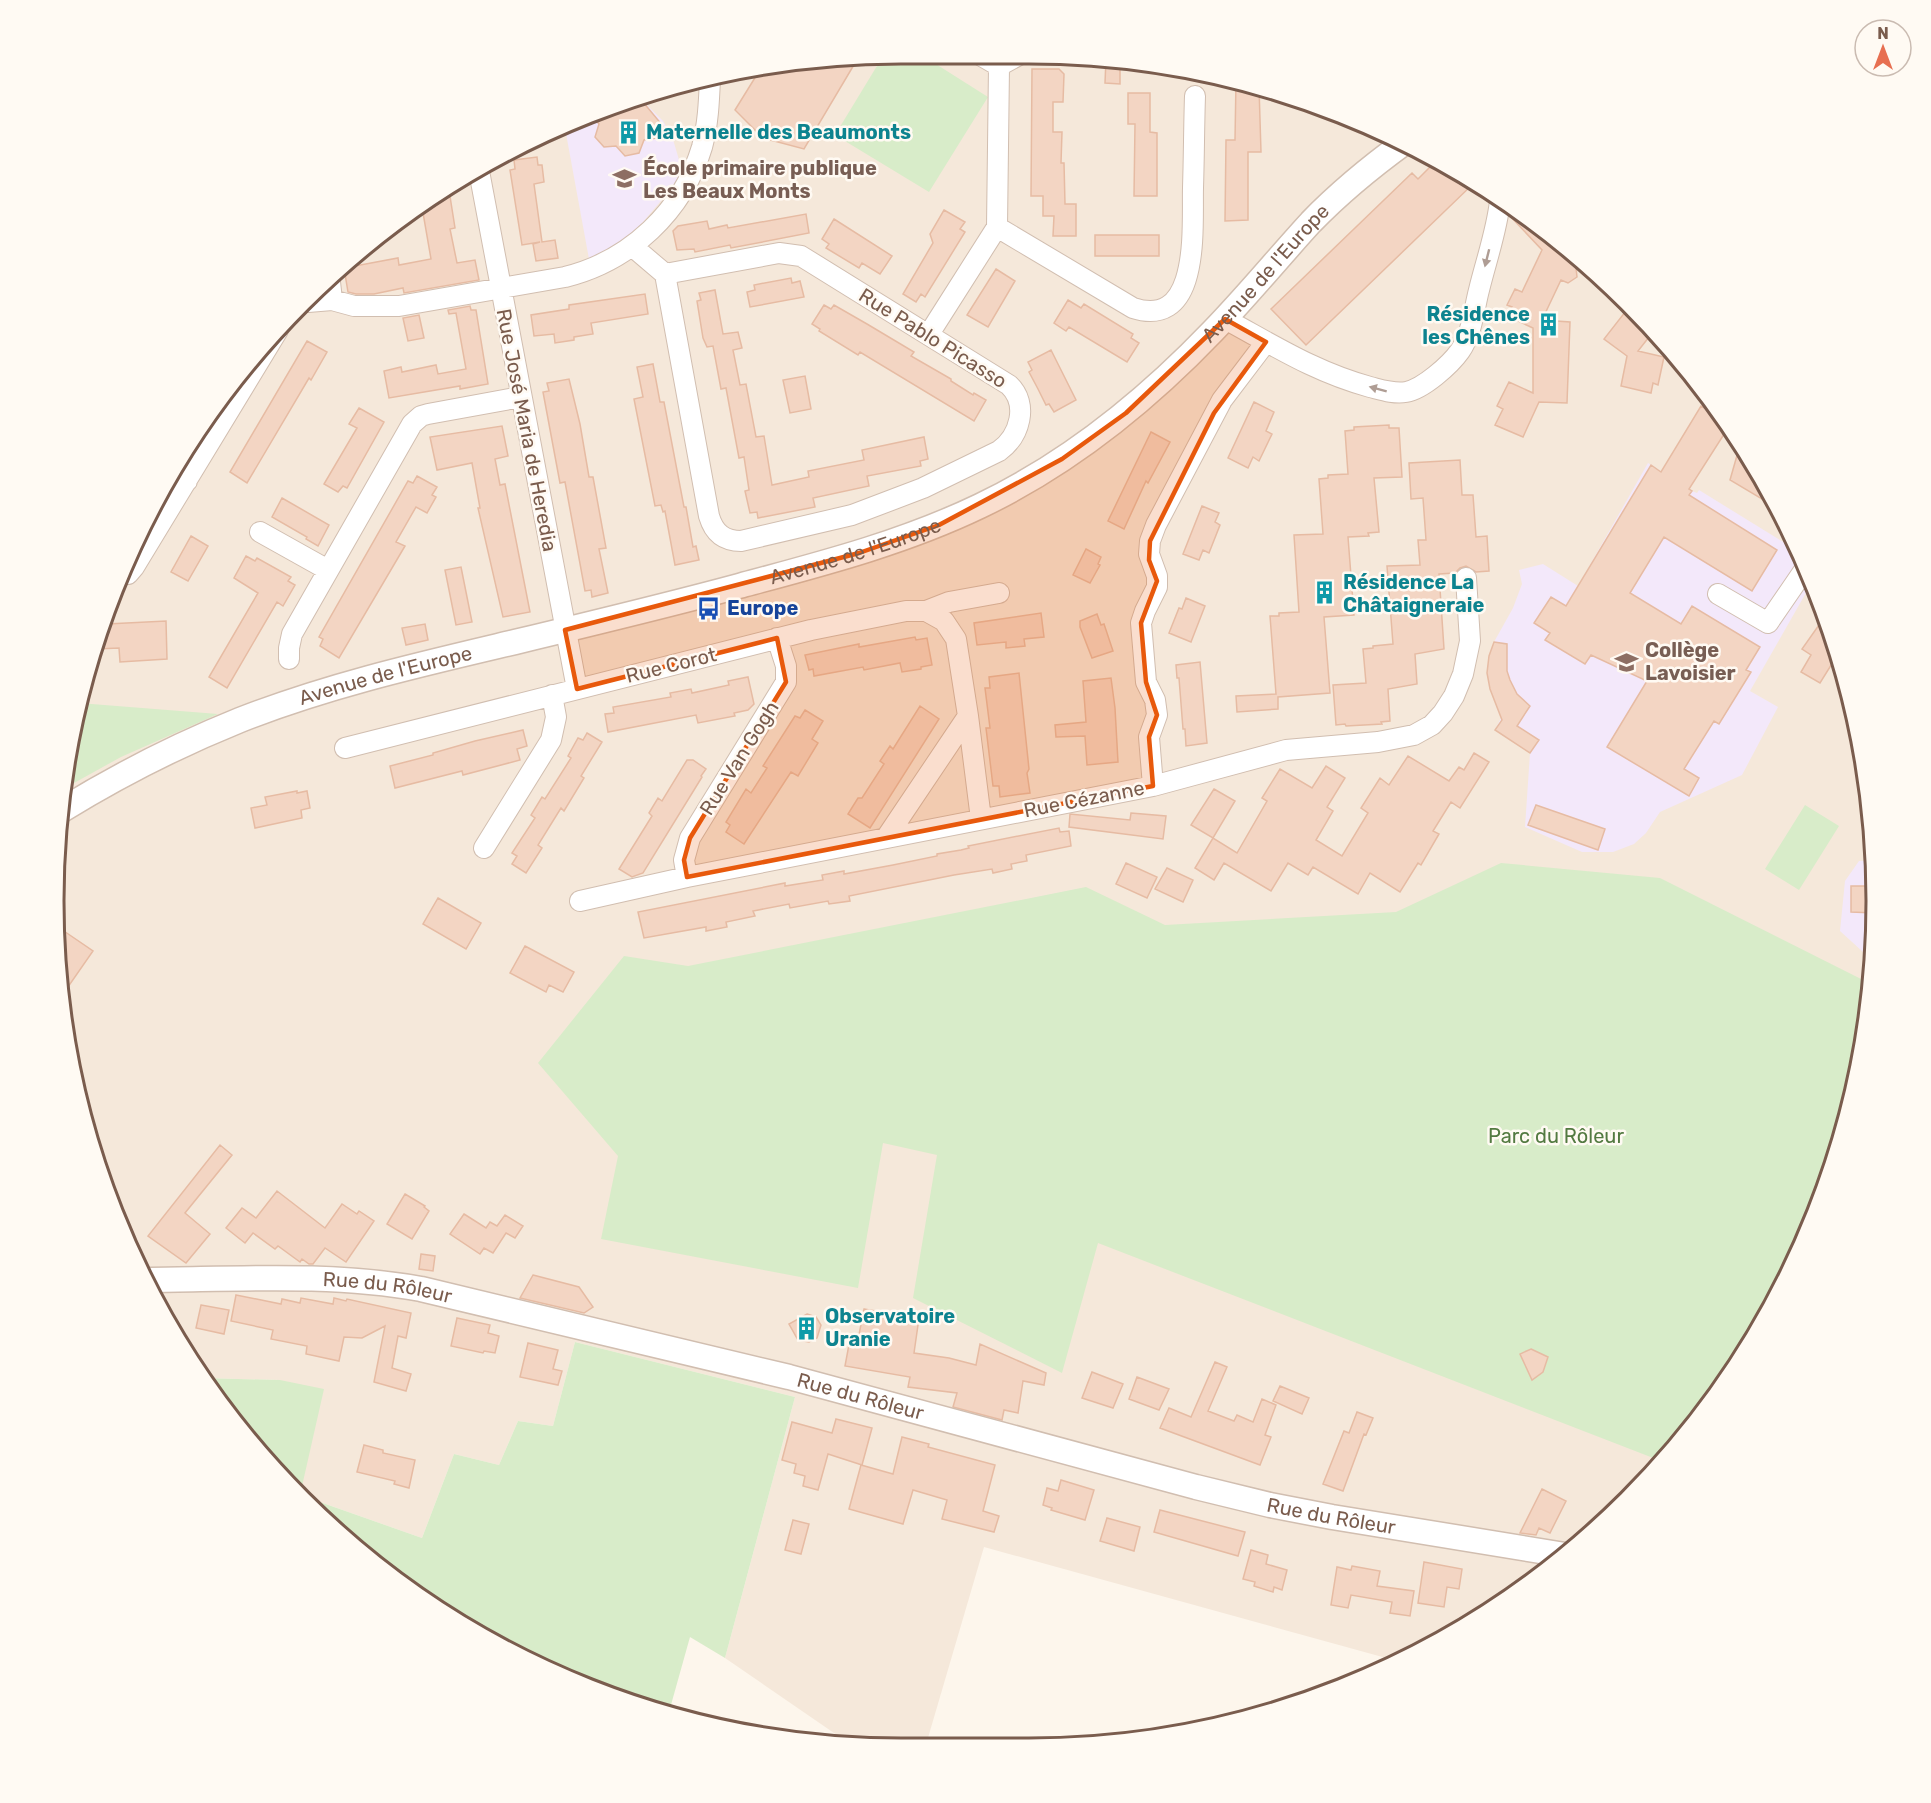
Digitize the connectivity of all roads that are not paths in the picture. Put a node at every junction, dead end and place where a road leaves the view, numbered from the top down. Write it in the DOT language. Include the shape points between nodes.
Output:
graph roads {
  1 [pos="996,64"];
  2 [pos="1003,64"];
  3 [pos="999,66"];
  4 [pos="709,87"];
  5 [pos="1195,96"];
  6 [pos="1396,149"];
  7 [pos="480,179"];
  8 [pos="1498,208"];
  9 [pos="997,227"];
  10 [pos="632,246"];
  11 [pos="665,274"];
  12 [pos="501,288"];
  13 [pos="331,291"];
  14 [pos="1225,319"];
  15 [pos="929,334"];
  16 [pos="1266,342"];
  17 [pos="521,397"];
  18 [pos="220,417"];
  19 [pos="199,447"];
  20 [pos="169,498"];
  21 [pos="260,532"];
  22 [pos="139,557"];
  23 [pos="328,570"];
  24 [pos="1801,576"];
  25 [pos="1466,578"];
  26 [pos="999,594"];
  27 [pos="1718,594"];
  28 [pos="926,611"];
  29 [pos="565,630"];
  30 [pos="777,638"];
  31 [pos="289,659"];
  32 [pos="577,689"];
  33 [pos="552,695"];
  34 [pos="968,716"];
  35 [pos="345,748"];
  36 [pos="1153,786"];
  37 [pos="71,805"];
  38 [pos="981,819"];
  39 [pos="886,838"];
  40 [pos="484,848"];
  41 [pos="687,877"];
  42 [pos="580,901"];
  43 [pos="155,1280"];
  44 [pos="1554,1553"];
  1 -- 3 [label="street"];
  2 -- 3 [label="street"];
  3 -- 9 [label="street"];
  4 -- 10 [label="street" via="702,147 682,193"];
  5 -- 9 [label="street" via="1190,267 1179,294 1168,305 1154,311 1132,308"];
  6 -- 14 [label="street, Avenue de l'Europe" via="1321,213"];
  7 -- 12 [label="street, Rue José Maria de Heredia"];
  8 -- 16 [label="street, one-way" via="1466,340 1455,357 1424,384 1405,392 1389,392 1334,376"];
  9 -- 15 [label="street"];
  10 -- 11 [label="street"];
  10 -- 12 [label="street" via="578,274"];
  11 -- 15 [label="street, Rue Pablo Picasso" via="779,253 794,254"];
  11 -- 15 [label="street, Rue Pablo Picasso" via="711,524 720,536 733,541 852,515 923,488 999,451 1009,442 1021,410 1014,390"];
  12 -- 13 [label="street" via="388,307 354,306"];
  12 -- 17 [label="street, Rue José Maria de Heredia"];
  14 -- 16 [label="street"];
  14 -- 29 [label="street, Avenue de l'Europe" via="1112,423 1047,469 976,508 859,553"];
  16 -- 36 [label="street" via="1215,413 1150,541 1149,560 1157,581 1141,623 1146,682 1157,715 1149,737"];
  17 -- 23 [label="street" via="428,414 416,420"];
  17 -- 29 [label="street, Rue José Maria de Heredia"];
  18 -- 19 [label="street"];
  20 -- 22 [label="street"];
  21 -- 23 [label="street"];
  23 -- 31 [label="street" via="292,634"];
  24 -- 27 [label="street" via="1768,623"];
  25 -- 36 [label="street, Rue Cézanne" via="1470,628 1467,664 1449,706 1432,725 1404,738 1263,755"];
  26 -- 28 [label="street, Rue Corot" via="949,602"];
  28 -- 30 [label="street, Rue Corot" via="891,613"];
  28 -- 34 [label="street" via="944,621 954,634"];
  29 -- 32 [label="street, Rue José Maria de Heredia"];
  29 -- 37 [label="street, Avenue de l'Europe" via="394,671 284,704 163,754"];
  30 -- 32 [label="street, Rue Corot"];
  30 -- 41 [label="street, Rue Van Gogh" via="786,666 786,682 690,838 684,860"];
  32 -- 33 [label="street, Rue Corot"];
  33 -- 35 [label="street, Rue Corot"];
  33 -- 40 [label="street" via="556,717 551,740"];
  34 -- 38 [label="street"];
  34 -- 39 [label="street"];
  36 -- 38 [label="street, Rue Cézanne"];
  38 -- 39 [label="street, Rue Cézanne"];
  39 -- 41 [label="street, Rue Cézanne"];
  41 -- 42 [label="street, Rue Cézanne"];
  43 -- 44 [label="street, Rue du Rôleur" via="340,1280 421,1289 789,1377 1254,1502"];
}
